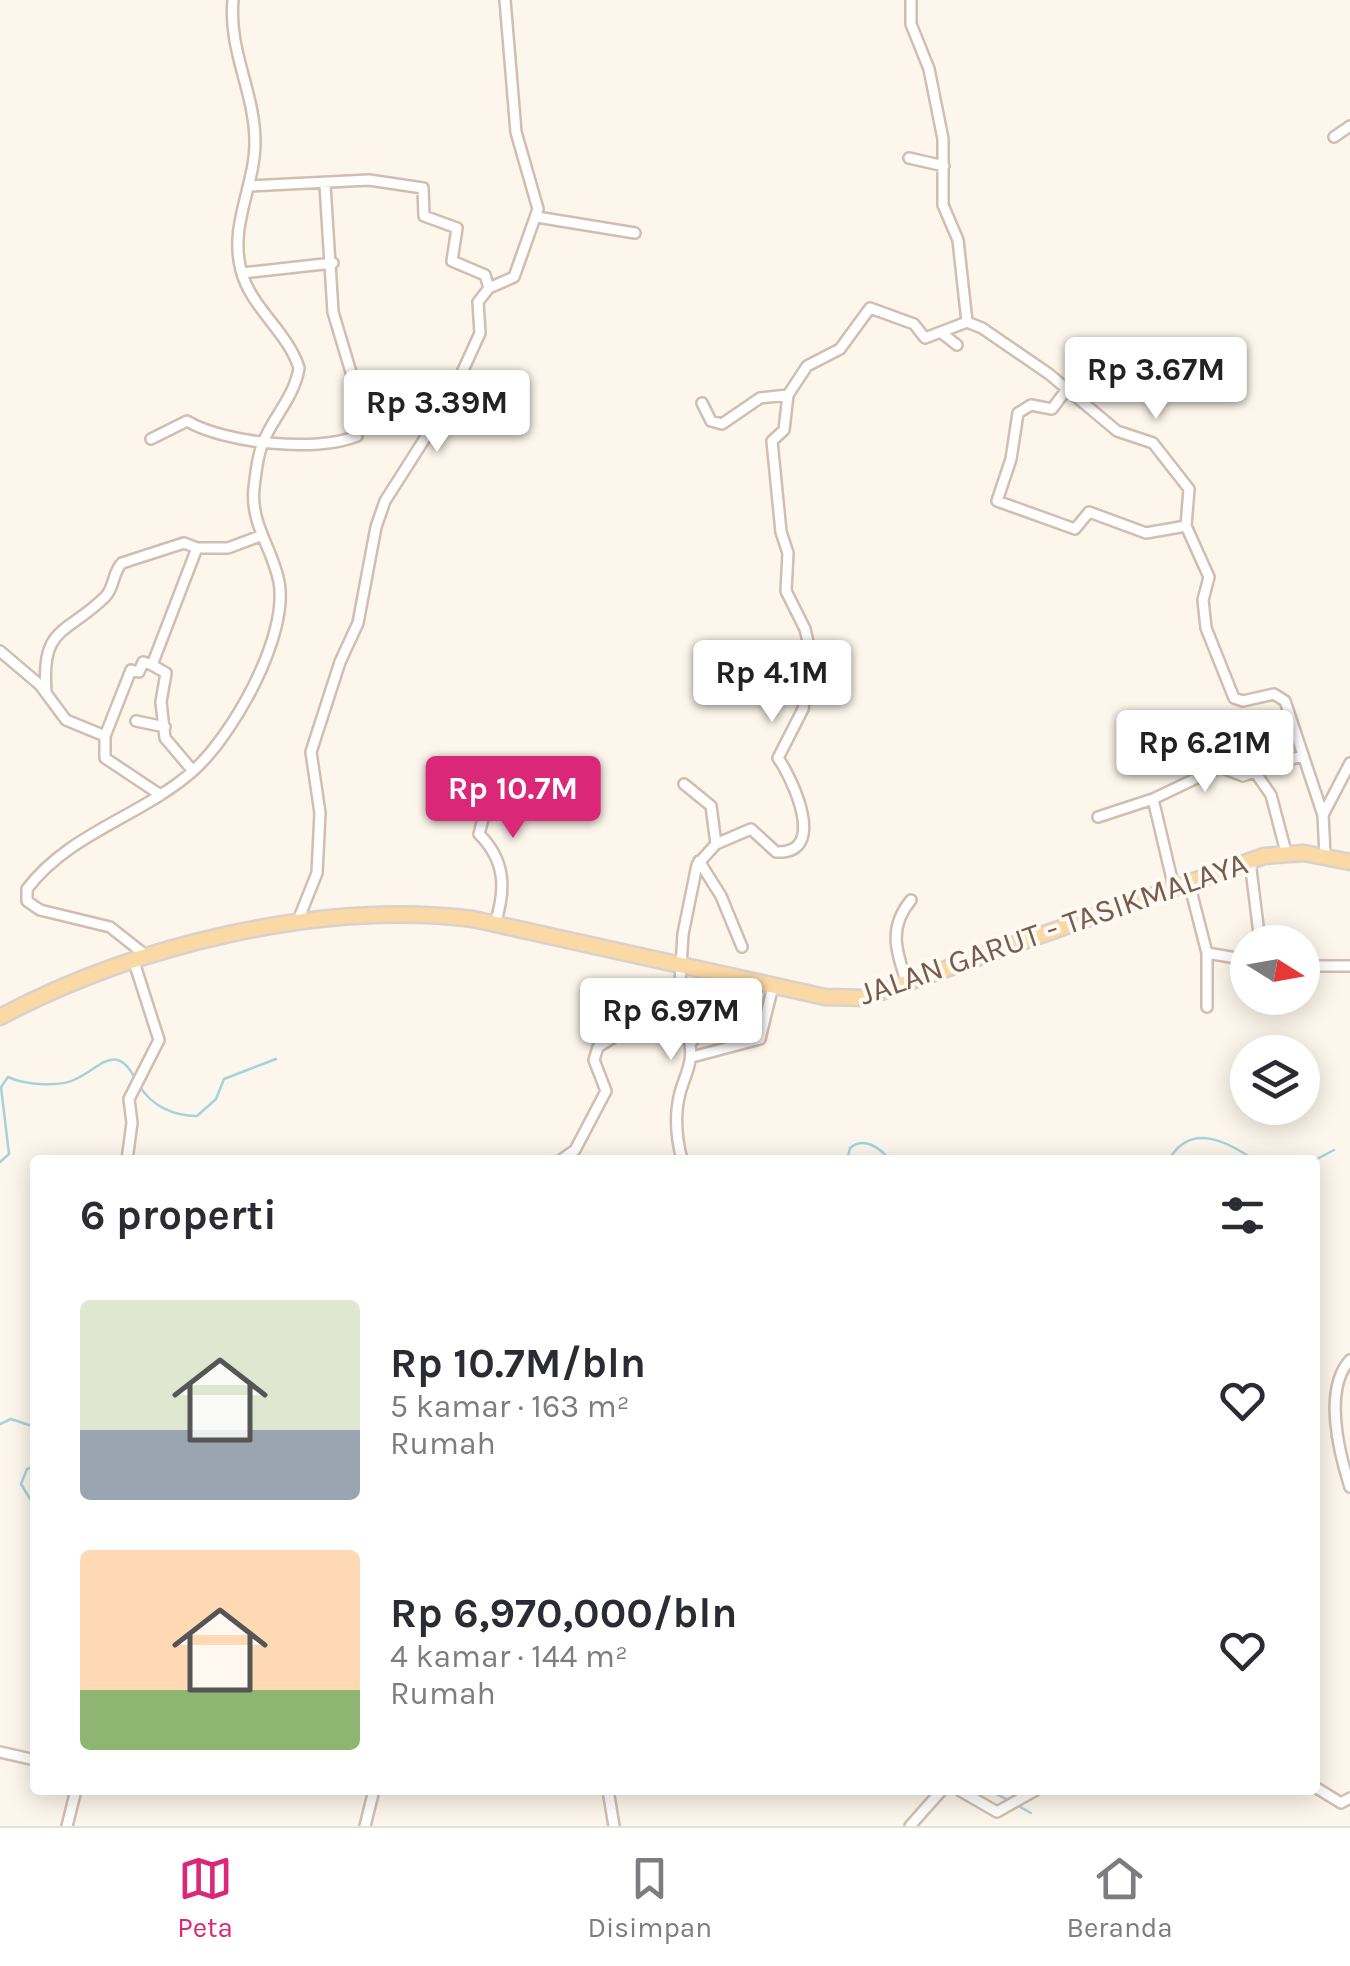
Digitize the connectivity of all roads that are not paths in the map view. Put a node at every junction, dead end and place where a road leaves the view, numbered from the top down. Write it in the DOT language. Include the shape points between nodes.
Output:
graph roads {
  1 [pos="233,0"];
  2 [pos="505,0"];
  3 [pos="911,0"];
  4 [pos="1350,126"];
  5 [pos="1334,138"];
  6 [pos="909,158"];
  7 [pos="944,166"];
  8 [pos="326,185"];
  9 [pos="248,186"];
  10 [pos="537,216"];
  11 [pos="634,233"];
  12 [pos="333,263"];
  13 [pos="242,273"];
  14 [pos="488,288"];
  15 [pos="967,322"];
  16 [pos="943,334"];
  17 [pos="957,345"];
  18 [pos="1067,388"];
  19 [pos="788,395"];
  20 [pos="702,403"];
  21 [pos="151,439"];
  22 [pos="264,440"];
  23 [pos="1186,526"];
  24 [pos="260,536"];
  25 [pos="197,548"];
  26 [pos="0,652"];
  27 [pos="152,665"];
  28 [pos="46,691"];
  29 [pos="136,720"];
  30 [pos="165,727"];
  31 [pos="105,736"];
  32 [pos="1301,756"];
  33 [pos="1350,763"];
  34 [pos="193,771"];
  35 [pos="1256,772"];
  36 [pos="684,784"];
  37 [pos="464,792"];
  38 [pos="159,794"];
  39 [pos="1153,799"];
  40 [pos="1323,815"];
  41 [pos="1098,818"];
  42 [pos="716,844"];
  43 [pos="1286,852"];
  44 [pos="1325,855"];
  45 [pos="700,861"];
  46 [pos="1250,861"];
  47 [pos="1350,862"];
  48 [pos="1182,885"];
  49 [pos="911,900"];
  50 [pos="297,923"];
  51 [pos="495,924"];
  52 [pos="1258,925"];
  53 [pos="133,944"];
  54 [pos="742,947"];
  55 [pos="1207,953"];
  56 [pos="1230,957"];
  57 [pos="135,961"];
  58 [pos="682,964"];
  59 [pos="1320,966"];
  60 [pos="1350,966"];
  61 [pos="907,984"];
  62 [pos="773,986"];
  63 [pos="681,995"];
  64 [pos="1207,1007"];
  65 [pos="0,1017"];
  66 [pos="692,1058"];
  67 [pos="128,1155"];
  68 [pos="568,1155"];
  69 [pos="681,1155"];
  70 [pos="1350,1360"];
  71 [pos="1350,1487"];
  72 [pos="0,1752"];
  73 [pos="30,1759"];
  74 [pos="1320,1790"];
  75 [pos="75,1795"];
  76 [pos="373,1795"];
  77 [pos="609,1795"];
  78 [pos="938,1795"];
  79 [pos="967,1795"];
  80 [pos="1028,1795"];
  81 [pos="1350,1798"];
  82 [pos="68,1826"];
  83 [pos="365,1826"];
  84 [pos="614,1826"];
  85 [pos="910,1826"];
  1 -- 9 [label="street" via="232,47 254,112"];
  2 -- 10 [label="street" via="516,132"];
  3 -- 7 [label="street"];
  4 -- 5 [label="street"];
  6 -- 7 [label="street"];
  7 -- 15 [label="street" via="943,204 958,240"];
  8 -- 9 [label="street"];
  8 -- 12 [label="street"];
  8 -- 14 [label="street" via="370,180 425,189 424,216 457,228 452,261 485,275"];
  9 -- 13 [label="street" via="238,235"];
  10 -- 11 [label="street"];
  10 -- 14 [label="street" via="514,276"];
  12 -- 13 [label="street"];
  12 -- 22 [label="street" via="333,312 353,379 357,436 299,446"];
  13 -- 22 [label="street" via="299,368"];
  14 -- 50 [label="street" via="476,310 480,333 458,382 376,527 358,624 311,752 320,813 317,873"];
  15 -- 16 [label="street"];
  15 -- 18 [label="street"];
  16 -- 17 [label="street"];
  16 -- 19 [label="street" via="925,338 914,324 870,308 840,350 808,366"];
  18 -- 23 [label="street" via="1118,431 1158,448 1190,492"];
  18 -- 23 [label="street" via="1052,409 1031,405 1018,413 997,501 1075,529 1089,512 1146,532"];
  19 -- 20 [label="street" via="760,398 722,424 711,420"];
  19 -- 42 [label="street" via="784,430 772,441 780,528 788,553 786,590 812,655 803,709 778,758 794,782 804,826 795,846 781,853 753,828"];
  21 -- 22 [label="street" via="187,421 212,433"];
  22 -- 24 [label="street" via="253,493"];
  23 -- 32 [label="street" via="1209,577 1203,600 1208,635 1234,698 1282,697"];
  24 -- 25 [label="street" via="228,548"];
  24 -- 34 [label="street" via="279,579 282,608 244,701"];
  25 -- 27 [label="street"];
  25 -- 28 [label="street" via="184,543 122,562 106,597 48,643"];
  26 -- 28 [label="street"];
  27 -- 30 [label="street" via="166,673"];
  27 -- 31 [label="street" via="143,662 141,671 130,671"];
  28 -- 31 [label="street" via="66,720"];
  29 -- 30 [label="street"];
  30 -- 34 [label="street" via="167,742"];
  31 -- 38 [label="street" via="106,758"];
  32 -- 35 [label="street"];
  32 -- 40 [label="street"];
  33 -- 40 [label="street"];
  34 -- 38 [label="street"];
  35 -- 39 [label="street" via="1235,776 1220,767"];
  35 -- 43 [label="street" via="1270,795"];
  36 -- 42 [label="street" via="708,801"];
  37 -- 51 [label="street" via="487,804 480,834 495,849 504,892"];
  38 -- 53 [label="street" via="45,867 27,889 28,901 40,910 110,927"];
  39 -- 41 [label="street"];
  39 -- 48 [label="street"];
  40 -- 44 [label="street"];
  42 -- 45 [label="street"];
  43 -- 44 [label="main road, JALAN GARUT - TASIKMALAYA"];
  43 -- 46 [label="main road, JALAN GARUT - TASIKMALAYA"];
  44 -- 47 [label="main road, JALAN GARUT - TASIKMALAYA"];
  45 -- 54 [label="street"];
  45 -- 58 [label="street"];
  46 -- 48 [label="main road, JALAN GARUT - TASIKMALAYA"];
  46 -- 52 [label="street"];
  48 -- 55 [label="street"];
  48 -- 61 [label="main road, JALAN GARUT - TASIKMALAYA"];
  49 -- 61 [label="street" via="894,935"];
  50 -- 51 [label="main road, JALAN GARUT - TASIKMALAYA" via="425,915"];
  50 -- 57 [label="main road, JALAN GARUT - TASIKMALAYA"];
  51 -- 58 [label="main road, JALAN GARUT - TASIKMALAYA"];
  53 -- 57 [label="street"];
  53 -- 57 [label="street"];
  55 -- 56 [label="street"];
  55 -- 64 [label="street"];
  57 -- 65 [label="main road, JALAN GARUT - TASIKMALAYA"];
  57 -- 67 [label="street" via="158,1040 136,1079"];
  58 -- 62 [label="main road, JALAN GARUT - TASIKMALAYA"];
  58 -- 63 [label="street"];
  59 -- 60 [label="street"];
  61 -- 62 [label="main road, JALAN GARUT - TASIKMALAYA" via="856,999"];
  62 -- 66 [label="street" via="760,1039"];
  63 -- 66 [label="street" via="696,1032"];
  63 -- 68 [label="street" via="598,1047 594,1060 606,1092"];
  66 -- 69 [label="street" via="676,1129"];
  70 -- 71 [label="street" via="1340,1376 1337,1424"];
  72 -- 73 [label="street"];
  74 -- 81 [label="street" via="1340,1802"];
  75 -- 82 [label="street"];
  76 -- 83 [label="street"];
  77 -- 84 [label="street"];
  78 -- 85 [label="street"];
  79 -- 80 [label="street" via="995,1812"];
}
